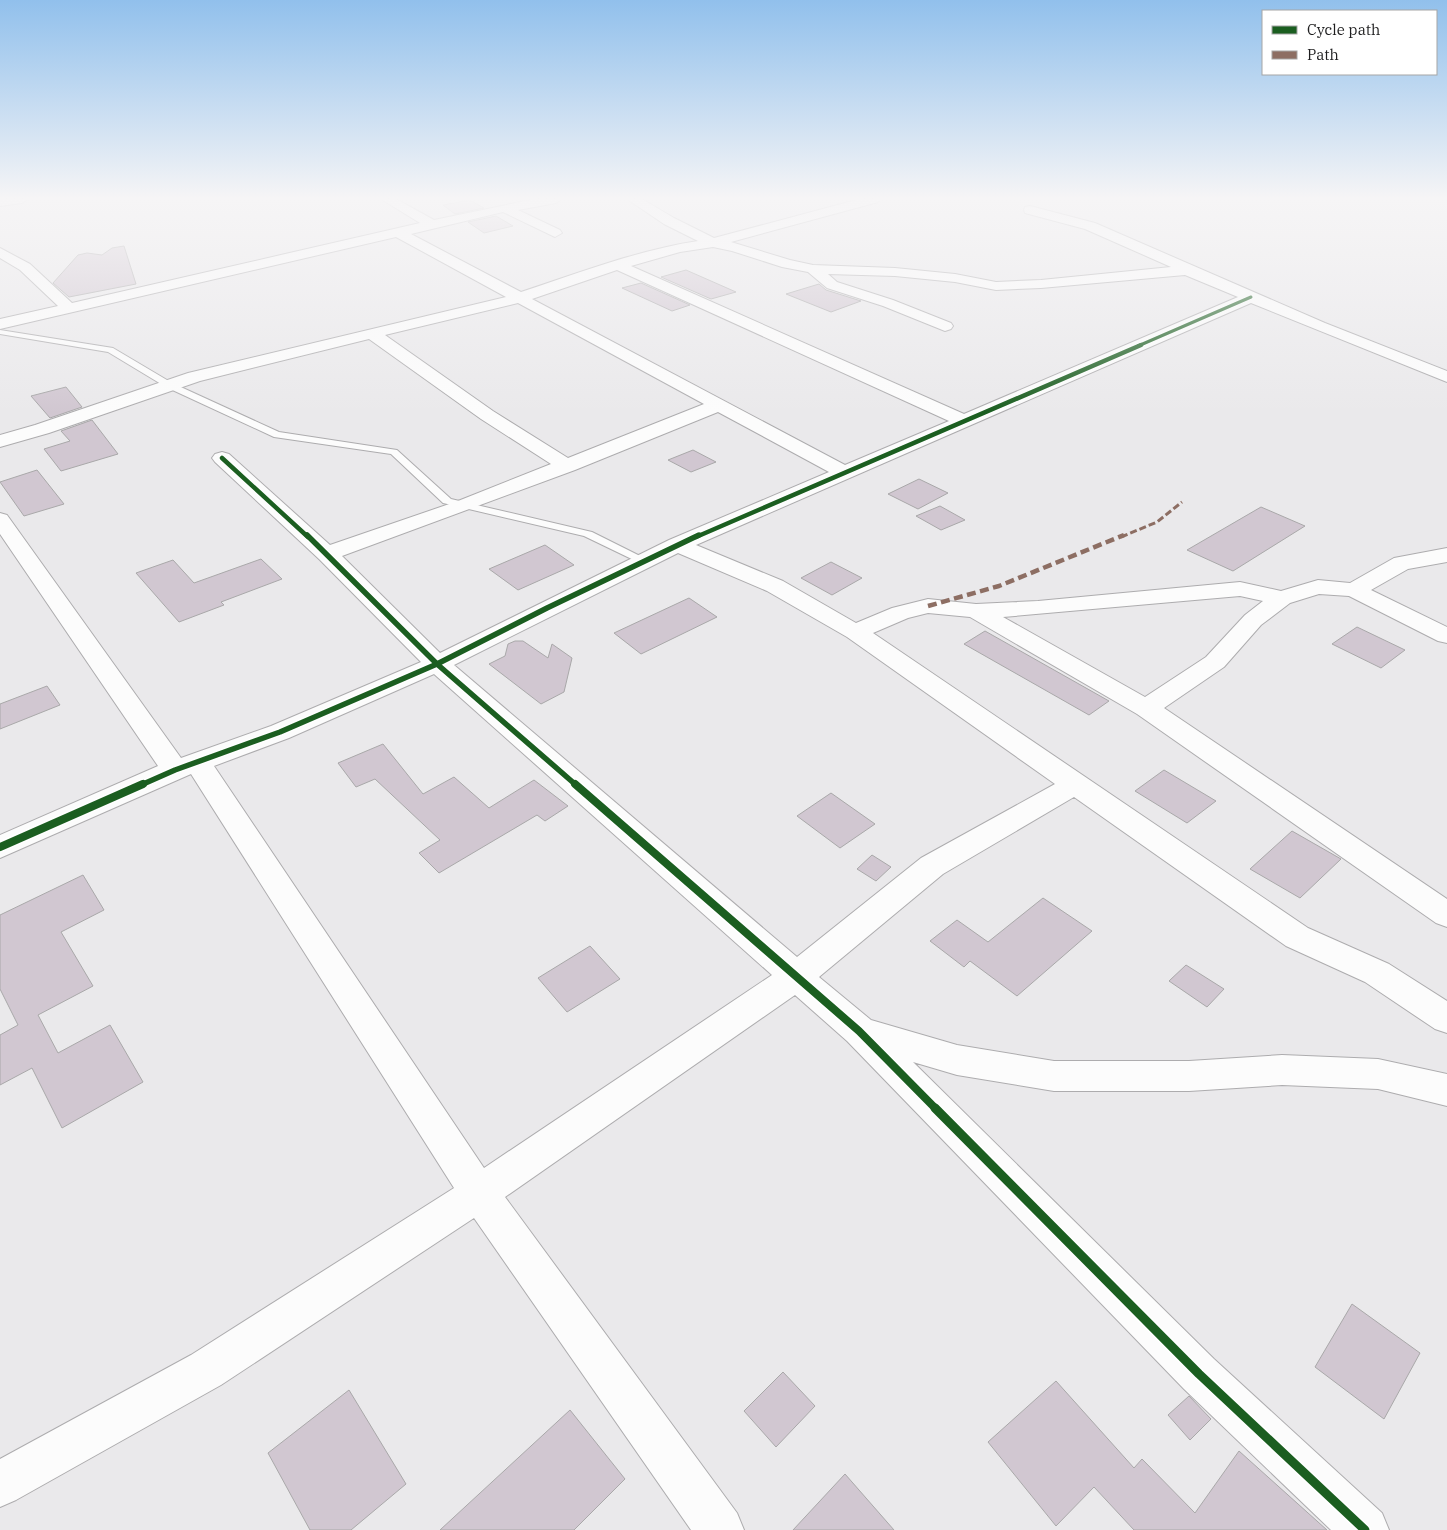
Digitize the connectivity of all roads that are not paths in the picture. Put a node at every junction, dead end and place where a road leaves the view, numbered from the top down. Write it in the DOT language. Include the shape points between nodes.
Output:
graph roads {
  1 [pos="28,270"];
  2 [pos="234,270"];
  3 [pos="468,270"];
  4 [pos="602,270"];
  5 [pos="630,270"];
  6 [pos="815,270"];
  7 [pos="851,270"];
  8 [pos="1183,270"];
  9 [pos="1187,270"];
  10 [pos="519,298"];
  11 [pos="1251,298"];
  12 [pos="69,308"];
  13 [pos="0,324"];
  14 [pos="946,326"];
  15 [pos="0,332"];
  16 [pos="372,334"];
  17 [pos="1447,376"];
  18 [pos="169,385"];
  19 [pos="719,406"];
  20 [pos="964,421"];
  21 [pos="0,441"];
  22 [pos="222,458"];
  23 [pos="568,466"];
  24 [pos="845,473"];
  25 [pos="465,505"];
  26 [pos="0,518"];
  27 [pos="676,545"];
  28 [pos="326,554"];
  29 [pos="1447,555"];
  30 [pos="644,561"];
  31 [pos="1354,590"];
  32 [pos="1282,598"];
  33 [pos="976,611"];
  34 [pos="855,632"];
  35 [pos="1447,636"];
  36 [pos="437,664"];
  37 [pos="1146,708"];
  38 [pos="186,766"];
  39 [pos="1076,784"];
  40 [pos="0,847"];
  41 [pos="1447,914"];
  42 [pos="798,976"];
  43 [pos="1447,1019"];
  44 [pos="859,1032"];
  45 [pos="1447,1090"];
  46 [pos="479,1193"];
  47 [pos="0,1484"];
  48 [pos="720,1530"];
  49 [pos="1365,1530"];
  1 -- 12 [label="street"];
  2 -- 12 [label="street"];
  3 -- 10 [label="street"];
  4 -- 10 [label="street"];
  5 -- 20 [label="street"];
  6 -- 14 [label="street" via="832,285 888,302"];
  7 -- 8 [label="street" via="955,278 996,286"];
  9 -- 11 [label="street"];
  10 -- 16 [label="street"];
  10 -- 19 [label="street"];
  11 -- 17 [label="street"];
  11 -- 20 [label="street"];
  12 -- 13 [label="street"];
  15 -- 18 [label="lane" via="110,350"];
  16 -- 18 [label="street"];
  16 -- 23 [label="street" via="487,415"];
  18 -- 21 [label="street"];
  18 -- 25 [label="lane" via="276,435 394,452 447,501"];
  19 -- 23 [label="street"];
  19 -- 24 [label="street"];
  20 -- 24 [label="street"];
  22 -- 28 [label="street"];
  23 -- 25 [label="street"];
  24 -- 27 [label="street"];
  25 -- 28 [label="street"];
  25 -- 30 [label="lane" via="588,534"];
  26 -- 38 [label="street"];
  27 -- 30 [label="street"];
  27 -- 34 [label="street" via="775,586"];
  28 -- 36 [label="street"];
  29 -- 31 [label="street" via="1402,563"];
  30 -- 36 [label="street"];
  31 -- 32 [label="street" via="1318,587"];
  31 -- 35 [label="street"];
  32 -- 33 [label="street" via="1240,589"];
  32 -- 37 [label="street" via="1253,620 1215,662"];
  33 -- 34 [label="street" via="928,606 900,613"];
  33 -- 37 [label="street"];
  34 -- 39 [label="street"];
  36 -- 38 [label="street" via="280,732"];
  36 -- 42 [label="street"];
  37 -- 41 [label="street"];
  38 -- 40 [label="street"];
  38 -- 46 [label="street"];
  39 -- 42 [label="street" via="932,866"];
  39 -- 43 [label="street" via="1297,937 1377,973"];
  42 -- 44 [label="street"];
  42 -- 46 [label="street"];
  44 -- 45 [label="street" via="957,1060 1054,1076 1189,1076 1282,1070 1378,1074"];
  44 -- 49 [label="street" via="1199,1374"];
  46 -- 47 [label="street" via="206,1370"];
  46 -- 48 [label="street"];
}
